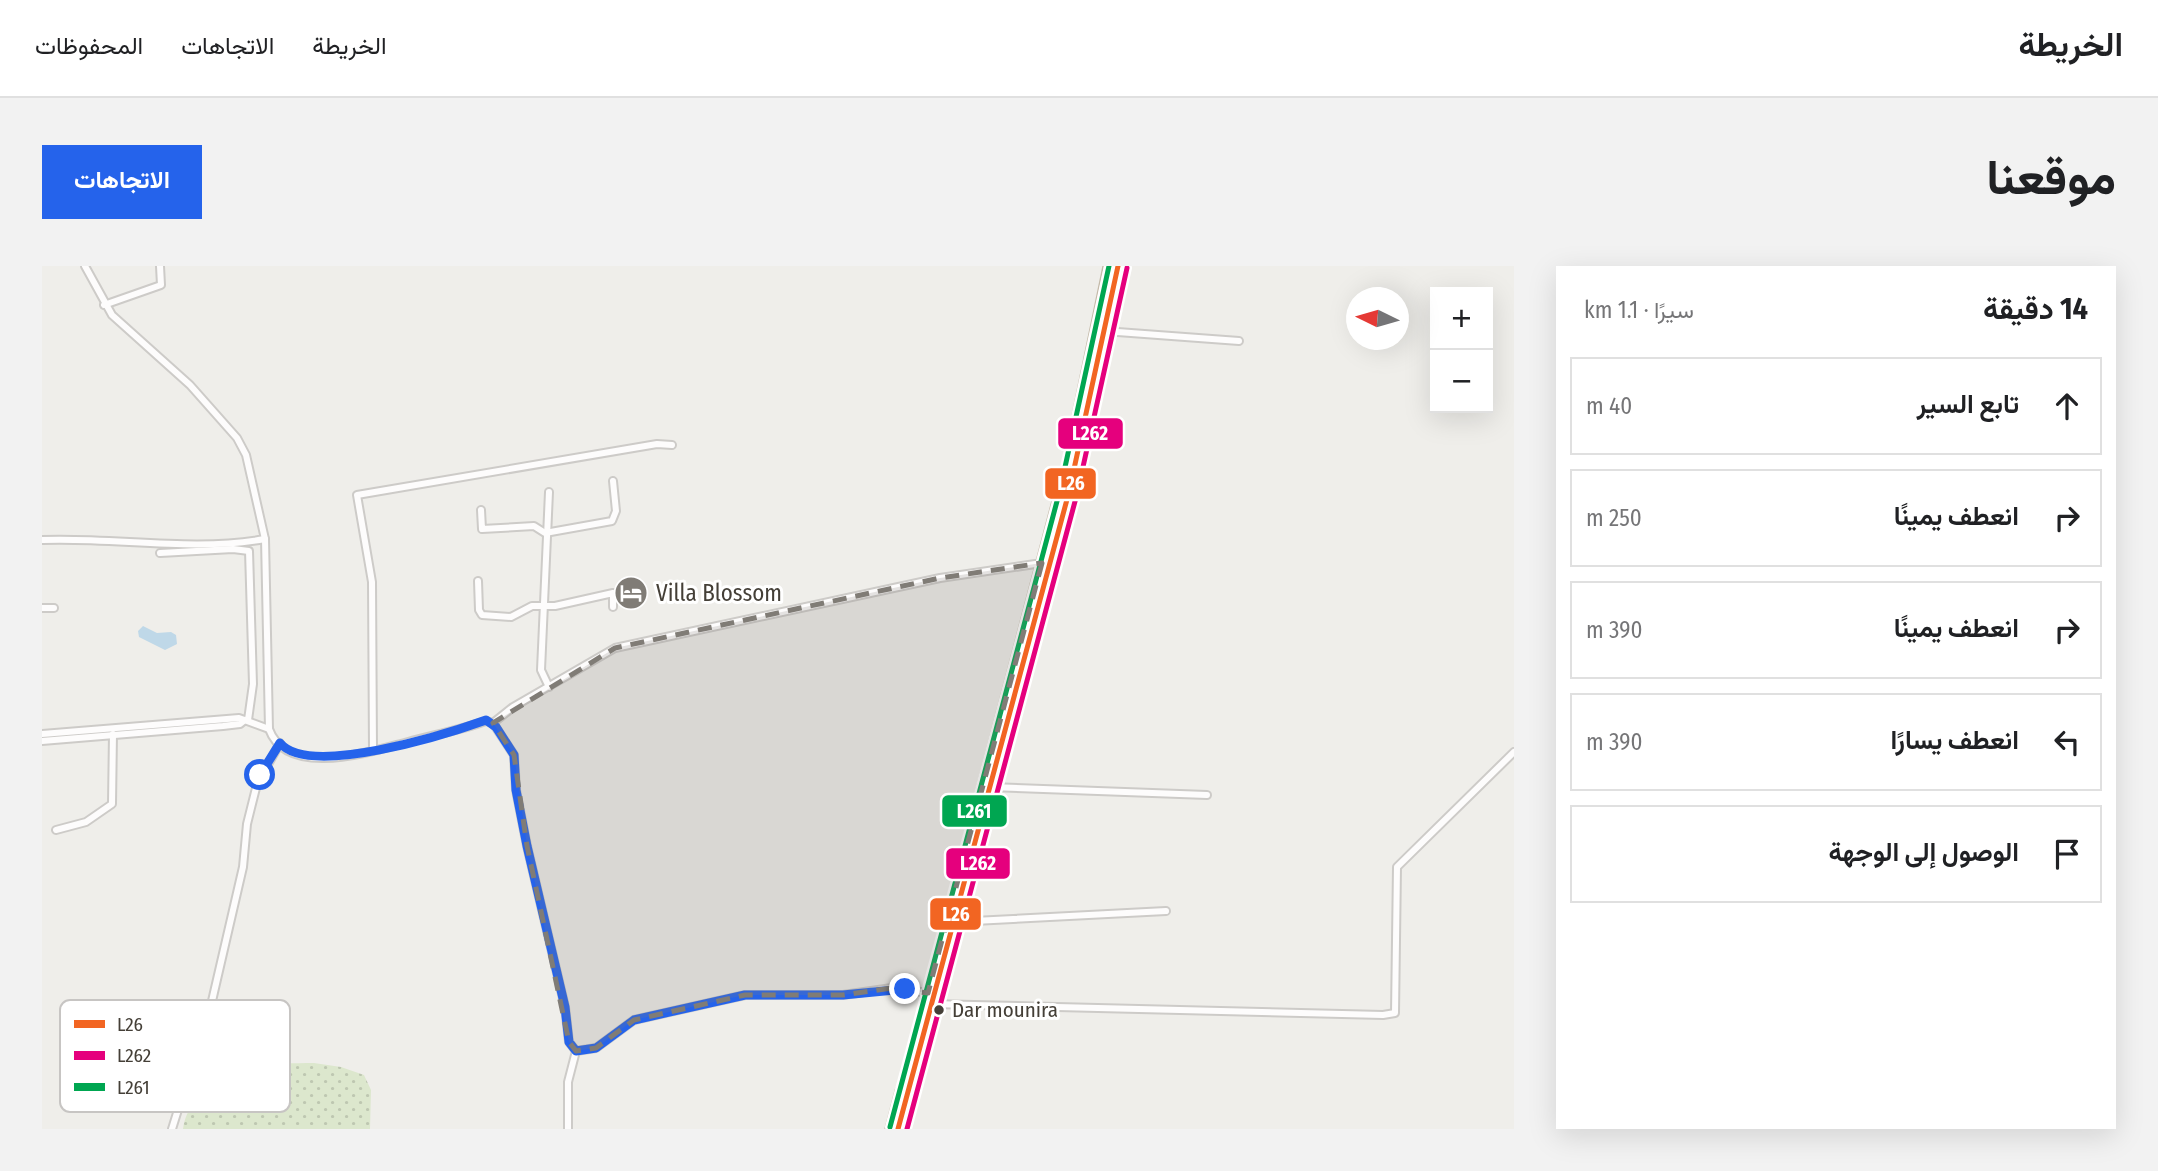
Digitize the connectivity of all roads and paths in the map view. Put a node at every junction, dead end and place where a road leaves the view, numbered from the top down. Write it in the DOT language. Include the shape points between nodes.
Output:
graph roads {
  1 [pos="85,266"];
  2 [pos="160,266"];
  3 [pos="1109,266"];
  4 [pos="1118,266"];
  5 [pos="104,305"];
  6 [pos="1104,331"];
  7 [pos="1239,341"];
  8 [pos="672,445"];
  9 [pos="614,481"];
  10 [pos="549,492"];
  11 [pos="481,510"];
  12 [pos="545,533"];
  13 [pos="265,539"];
  14 [pos="42,540"];
  15 [pos="160,554"];
  16 [pos="1042,563"];
  17 [pos="478,581"];
  18 [pos="543,607"];
  19 [pos="613,607"];
  20 [pos="42,608"];
  21 [pos="54,608"];
  22 [pos="549,687"];
  23 [pos="246,720"];
  24 [pos="493,723"];
  25 [pos="269,729"];
  26 [pos="113,732"];
  27 [pos="42,734"];
  28 [pos="42,741"];
  29 [pos="280,743"];
  30 [pos="373,751"];
  31 [pos="1514,752"];
  32 [pos="990,787"];
  33 [pos="1207,795"];
  34 [pos="56,830"];
  35 [pos="1166,911"];
  36 [pos="954,922"];
  37 [pos="928,993"];
  38 [pos="212,1000"];
  39 [pos="931,1004"];
  40 [pos="576,1051"];
  41 [pos="177,1112"];
  42 [pos="172,1129"];
  43 [pos="568,1129"];
  44 [pos="891,1129"];
  45 [pos="898,1129"];
  1 -- 5 [label="street"];
  2 -- 5 [label="street" via="161,285"];
  3 -- 16 [label="highway"];
  4 -- 6 [label="highway"];
  5 -- 13 [label="street" via="190,385 237,438 246,455"];
  6 -- 7 [label="street"];
  6 -- 32 [label="highway" via="1069,492"];
  8 -- 30 [label="street" via="357,495 372,582"];
  9 -- 12 [label="street" via="612,521"];
  10 -- 12 [label="street"];
  11 -- 12 [label="street" via="482,529 534,526"];
  12 -- 18 [label="street"];
  13 -- 14 [label="street" via="161,545 111,539"];
  13 -- 25 [label="street"];
  15 -- 23 [label="street" via="249,551 253,684"];
  16 -- 22 [label="street" via="940,578 651,639 605,653"];
  16 -- 37 [label="highway"];
  17 -- 18 [label="street" via="482,615 511,617 523,609"];
  18 -- 19 [label="street" via="612,593"];
  18 -- 22 [label="street" via="541,670"];
  20 -- 21 [label="street"];
  22 -- 24 [label="street"];
  23 -- 25 [label="street"];
  23 -- 26 [label="street" via="223,726"];
  24 -- 30 [label="street" via="486,720"];
  24 -- 40 [label="street" via="514,755 527,846 569,1042"];
  25 -- 29 [label="street"];
  26 -- 27 [label="street"];
  26 -- 28 [label="street"];
  26 -- 34 [label="street" via="112,804 86,822"];
  29 -- 30 [label="street" via="292,752 318,758"];
  29 -- 38 [label="street" via="257,783"];
  31 -- 39 [label="street" via="1397,867 1395,1013"];
  32 -- 33 [label="street"];
  32 -- 36 [label="highway"];
  35 -- 36 [label="street"];
  36 -- 39 [label="highway"];
  37 -- 40 [label="street" via="898,988 843,995 745,995 634,1020 596,1048"];
  37 -- 44 [label="highway"];
  39 -- 45 [label="highway"];
  40 -- 43 [label="street" via="568,1082"];
  41 -- 42 [label="street"];
}
